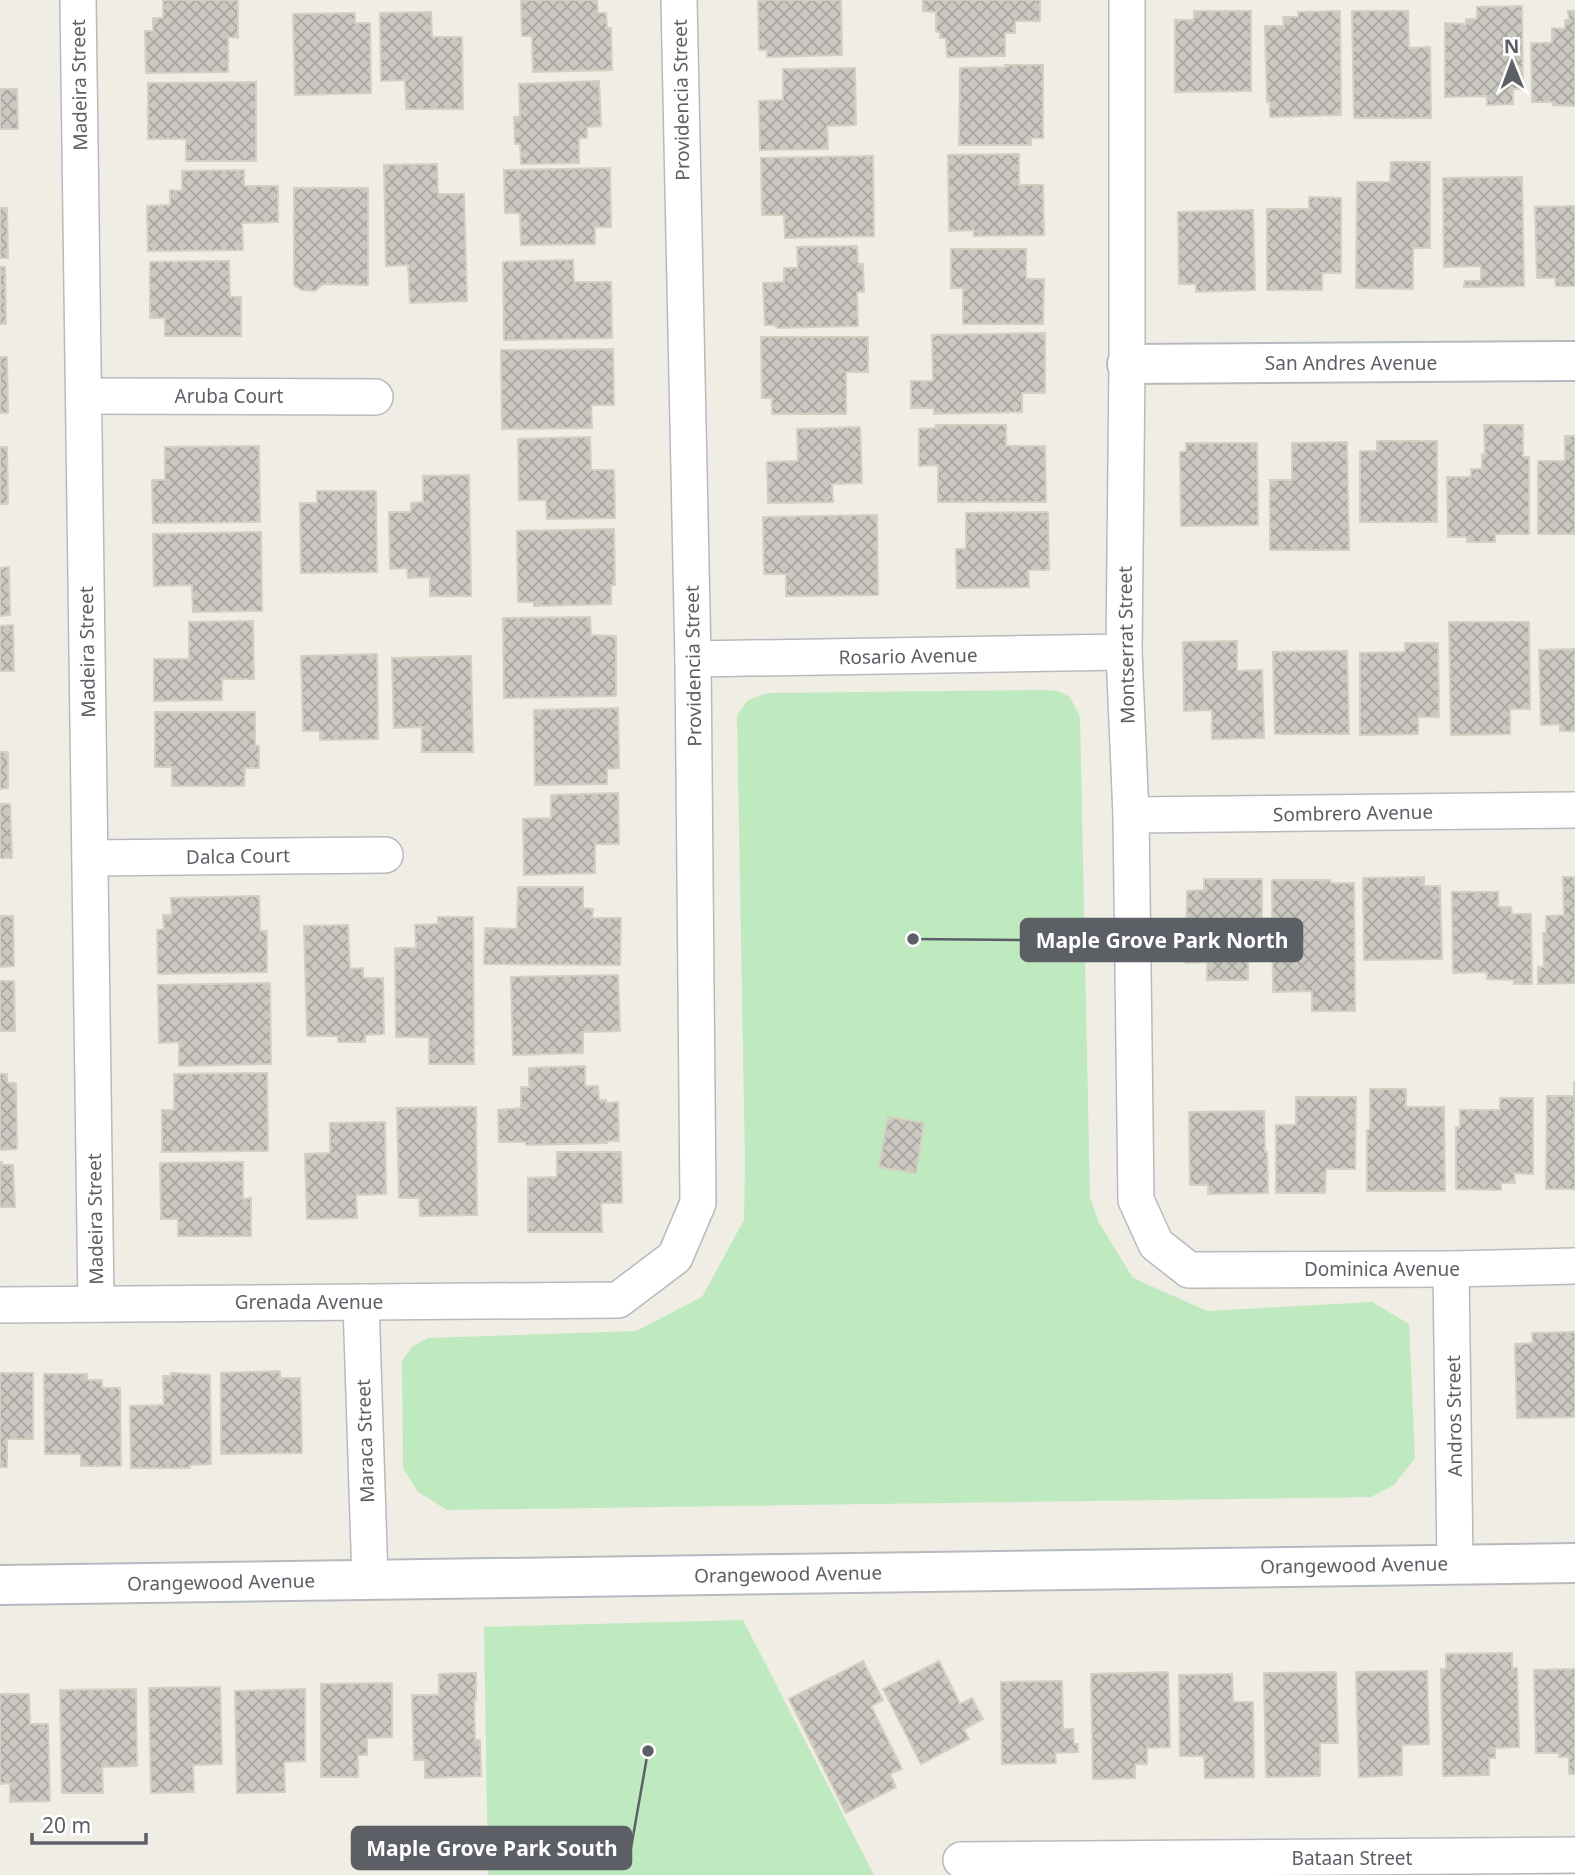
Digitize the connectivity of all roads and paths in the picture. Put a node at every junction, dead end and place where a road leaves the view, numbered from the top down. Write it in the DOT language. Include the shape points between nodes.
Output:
graph roads {
  1 [pos="78,0"];
  2 [pos="679,0"];
  3 [pos="1127,0"];
  4 [pos="1575,361"];
  5 [pos="1127,364"];
  6 [pos="84,396"];
  7 [pos="375,397"];
  8 [pos="1124,652"];
  9 [pos="693,659"];
  10 [pos="1575,810"];
  11 [pos="1131,815"];
  12 [pos="385,855"];
  13 [pos="90,858"];
  14 [pos="1575,1266"];
  15 [pos="1451,1269"];
  16 [pos="1189,1270"];
  17 [pos="618,1300"];
  18 [pos="361,1302"];
  19 [pos="96,1304"];
  20 [pos="0,1305"];
  21 [pos="1575,1563"];
  22 [pos="1455,1564"];
  23 [pos="370,1580"];
  24 [pos="0,1585"];
  25 [pos="1575,1855"];
  26 [pos="961,1860"];
  27 [pos="1472,1866"];
  1 -- 6 [label="street, Madeira Street"];
  2 -- 9 [label="street, Providencia Street"];
  3 -- 5 [label="street, Montserrat Street"];
  4 -- 5 [label="street, San Andres Avenue"];
  5 -- 8 [label="street, Montserrat Street"];
  6 -- 7 [label="street, Aruba Court"];
  6 -- 13 [label="street, Madeira Street"];
  8 -- 9 [label="street, Rosario Avenue"];
  8 -- 11 [label="street, Montserrat Street"];
  9 -- 17 [label="street, Providencia Street" via="698,1202 675,1257"];
  10 -- 11 [label="street, Sombrero Avenue"];
  11 -- 16 [label="street, Montserrat Street" via="1136,1200 1156,1244"];
  12 -- 13 [label="street, Dalca Court"];
  13 -- 19 [label="street, Madeira Street"];
  14 -- 15 [label="street, Dominica Avenue"];
  15 -- 16 [label="street, Dominica Avenue"];
  15 -- 22 [label="street, Andros Street"];
  17 -- 18 [label="street, Grenada Avenue"];
  18 -- 19 [label="street, Grenada Avenue"];
  18 -- 23 [label="street, Maraca Street"];
  19 -- 20 [label="street, Grenada Avenue"];
  21 -- 22 [label="street, Orangewood Avenue"];
  22 -- 23 [label="street, Orangewood Avenue"];
  23 -- 24 [label="street, Orangewood Avenue"];
  25 -- 27 [label="street, Bataan Street"];
  26 -- 27 [label="street, Bataan Street"];
}
